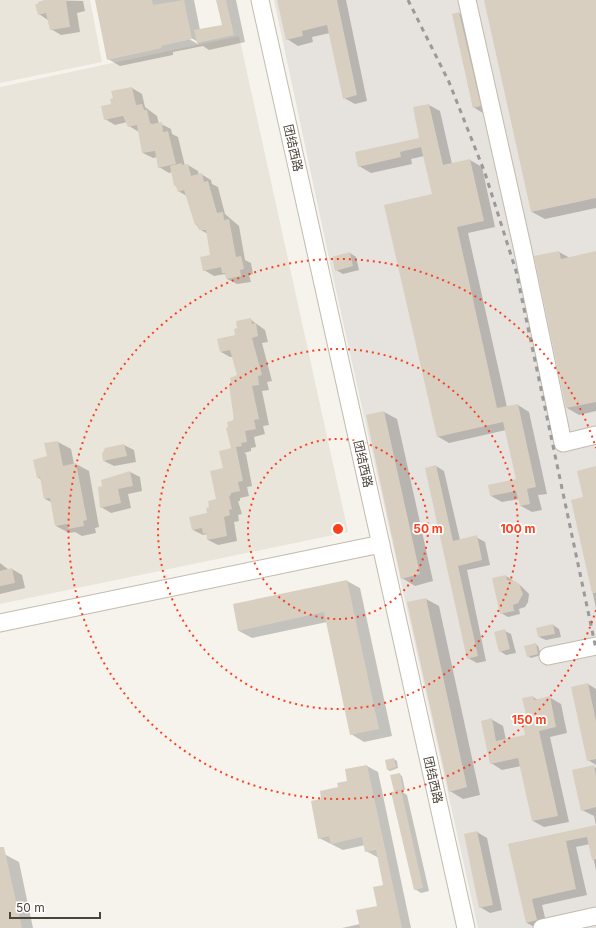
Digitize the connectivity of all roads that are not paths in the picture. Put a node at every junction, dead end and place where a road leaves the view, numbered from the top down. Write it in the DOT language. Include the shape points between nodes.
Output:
graph roads {
  1 [pos="260,0"];
  2 [pos="467,0"];
  3 [pos="596,435"];
  4 [pos="380,544"];
  5 [pos="0,623"];
  6 [pos="596,646"];
  7 [pos="548,656"];
  8 [pos="596,916"];
  9 [pos="466,928"];
  10 [pos="542,928"];
  1 -- 4 [label="street, 团结西路"];
  2 -- 3 [label="street" via="564,443"];
  4 -- 5 [label="street"];
  4 -- 9 [label="street, 团结西路"];
  6 -- 7 [label="street"];
  8 -- 10 [label="street"];
}
